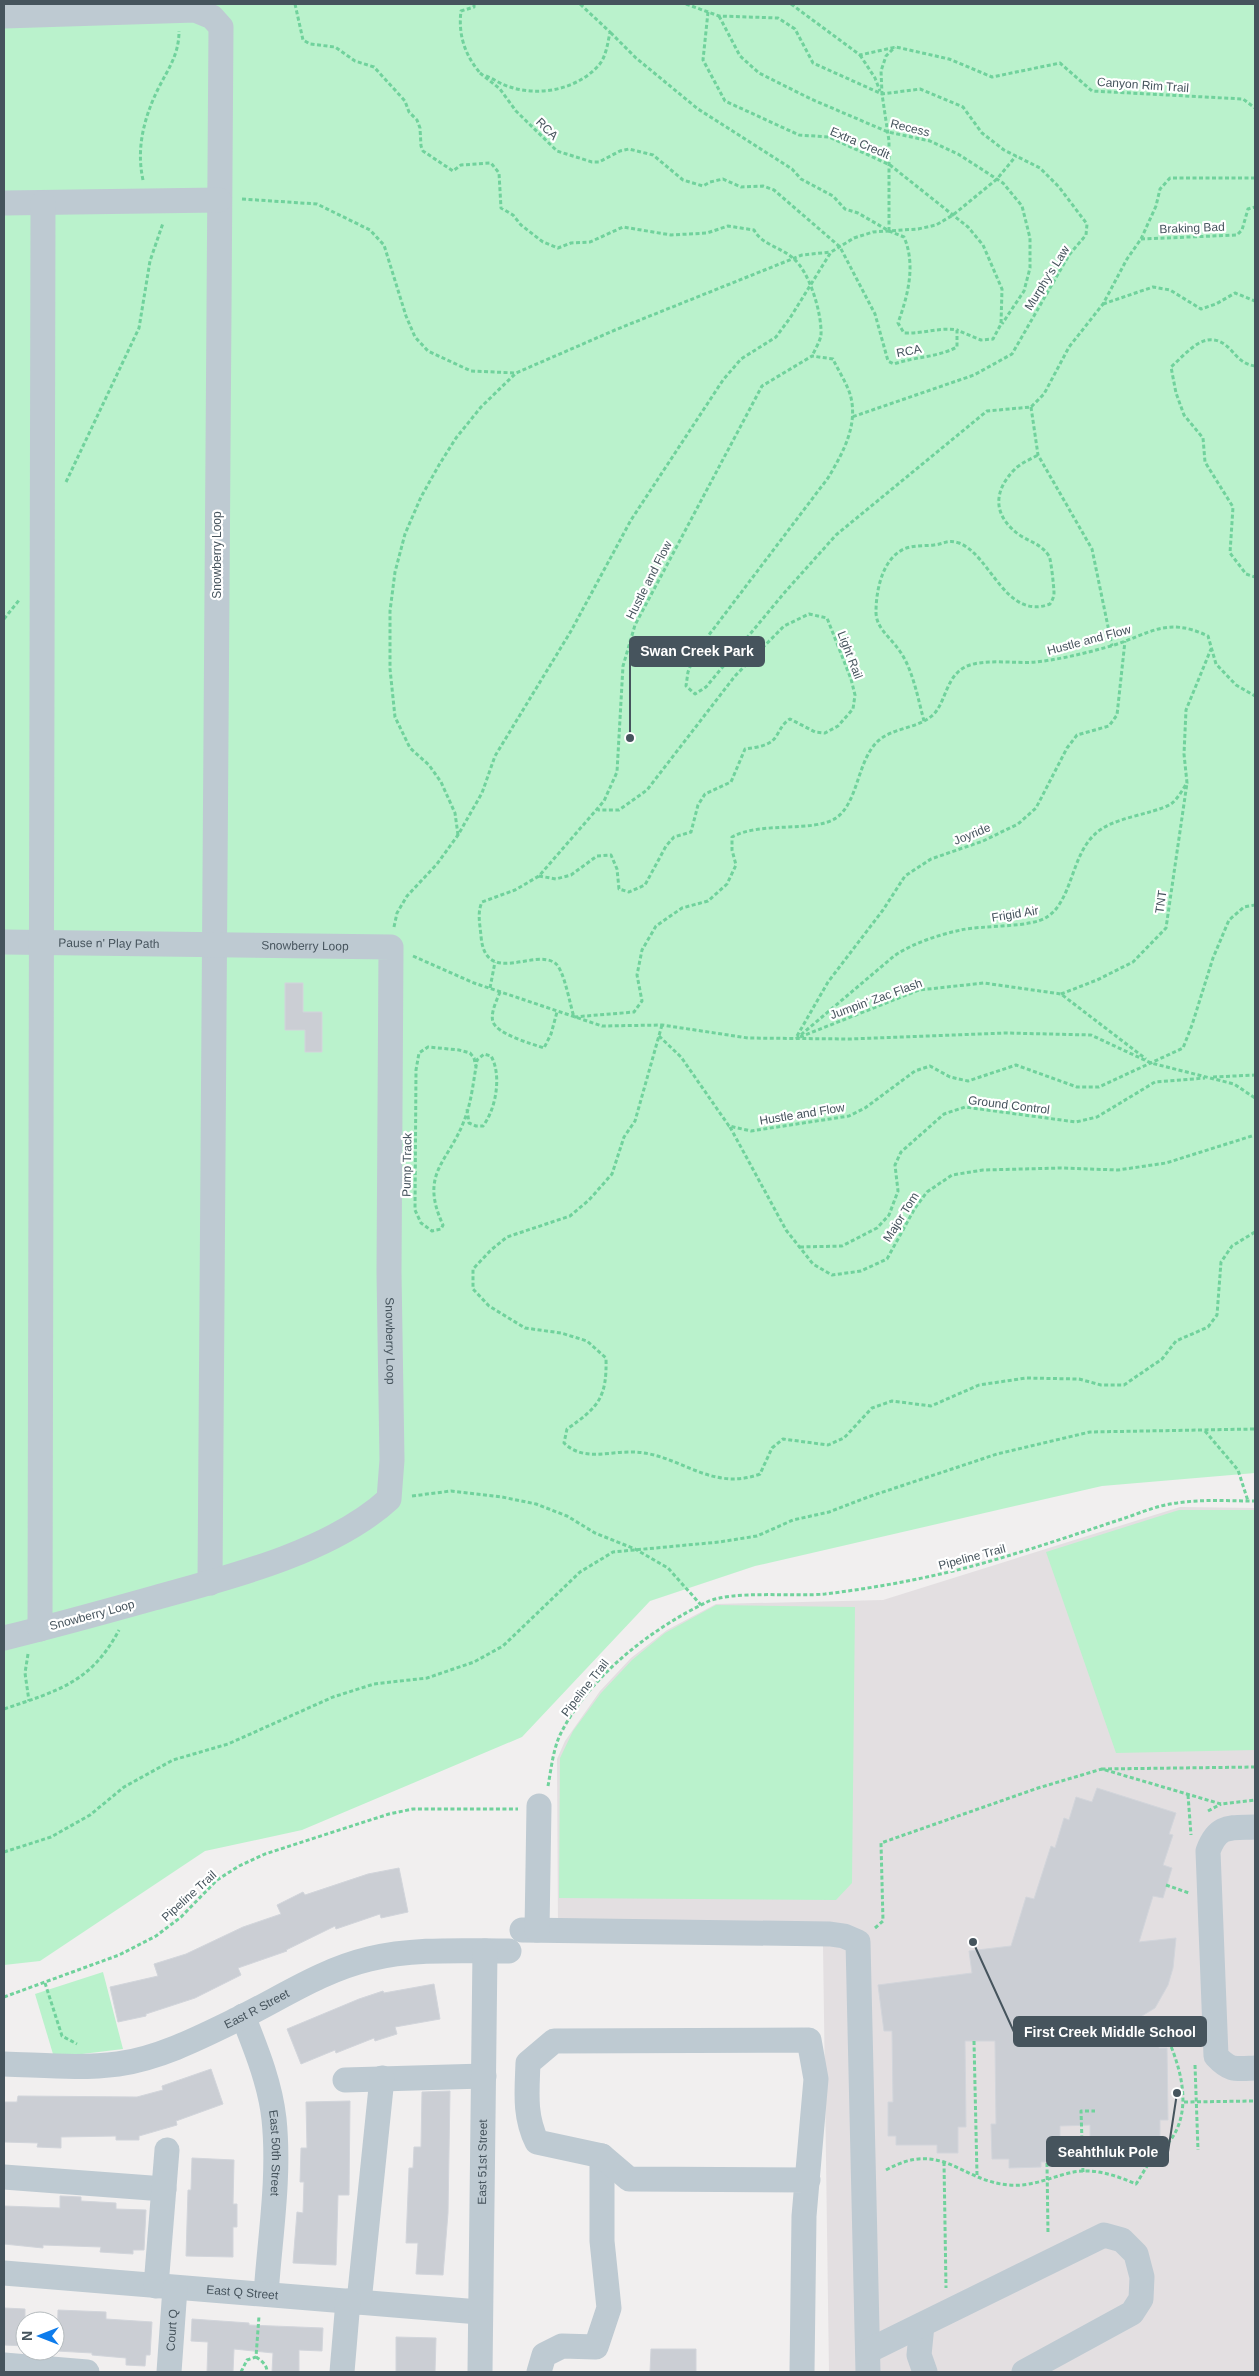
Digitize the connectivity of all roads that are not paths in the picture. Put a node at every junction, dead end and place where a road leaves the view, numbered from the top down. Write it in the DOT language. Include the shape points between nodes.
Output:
graph roads {
  1 [pos="4,16"];
  2 [pos="219,200"];
  3 [pos="4,203"];
  4 [pos="43,203"];
  5 [pos="4,942"];
  6 [pos="41,942"];
  7 [pos="214,944"];
  8 [pos="210,1583"];
  9 [pos="40,1629"];
  10 [pos="4,1638"];
  11 [pos="540,1806"];
  12 [pos="1255,1827"];
  13 [pos="497,1951"];
  14 [pos="243,2016"];
  15 [pos="4,2064"];
  16 [pos="1255,2068"];
  17 [pos="484,2076"];
  18 [pos="382,2078"];
  19 [pos="345,2080"];
  20 [pos="167,2150"];
  21 [pos="602,2156"];
  22 [pos="4,2177"];
  23 [pos="808,2180"];
  24 [pos="164,2189"];
  25 [pos="4,2273"];
  26 [pos="166,2287"];
  27 [pos="354,2301"];
  28 [pos="262,2305"];
  29 [pos="479,2312"];
  30 [pos="922,2325"];
  31 [pos="868,2362"];
  32 [pos="4,2365"];
  33 [pos="87,2372"];
  34 [pos="169,2372"];
  35 [pos="342,2372"];
  36 [pos="480,2372"];
  37 [pos="539,2372"];
  38 [pos="802,2372"];
  39 [pos="925,2372"];
  40 [pos="1024,2372"];
  1 -- 2 [label="street, Snowberry Loop" via="195,10 212,17 221,27"];
  2 -- 4 [label="street"];
  2 -- 7 [label="street, Snowberry Loop"];
  3 -- 4 [label="street"];
  4 -- 6 [label="street"];
  5 -- 6 [label="street, Pause n' Play Path"];
  6 -- 7 [label="street, Pause n' Play Path"];
  6 -- 9 [label="street"];
  7 -- 8 [label="street"];
  7 -- 8 [label="street, Snowberry Loop" via="391,947 389,1272 392,1460 389,1499 378,1509 298,1553"];
  8 -- 9 [label="street, Snowberry Loop"];
  9 -- 10 [label="street, Snowberry Loop"];
  11 -- 31 [label="street" via="529,1930 830,1934 858,1942"];
  12 -- 16 [label="street" via="1226,1828 1214,1837 1208,1851 1216,2056 1226,2067"];
  13 -- 14 [label="street, East R Street" via="405,1952 368,1959 322,1974"];
  13 -- 17 [label="street, East 51st Street"];
  14 -- 15 [label="street, East R Street" via="172,2048 118,2064 68,2067"];
  14 -- 28 [label="street, East 50th Street" via="262,2067 274,2118 274,2187"];
  17 -- 18 [label="street"];
  17 -- 29 [label="street, East 51st Street"];
  18 -- 19 [label="street"];
  18 -- 27 [label="street"];
  20 -- 24 [label="street, Court Q"];
  21 -- 23 [label="street" via="629,2179"];
  21 -- 23 [label="street" via="537,2142 529,2127 526,2105 528,2063 554,2041 809,2040 816,2078"];
  21 -- 37 [label="street" via="602,2241 609,2308 596,2347 562,2346 544,2355"];
  22 -- 24 [label="street"];
  23 -- 38 [label="street" via="804,2216"];
  24 -- 26 [label="street, Court Q"];
  25 -- 26 [label="street, East Q Street"];
  26 -- 28 [label="street, East Q Street"];
  26 -- 34 [label="street, Court Q"];
  27 -- 28 [label="street, East Q Street"];
  27 -- 29 [label="street, East Q Street"];
  27 -- 35 [label="street"];
  29 -- 36 [label="street, East 51st Street"];
  30 -- 31 [label="street"];
  30 -- 39 [label="street" via="919,2356"];
  30 -- 40 [label="street" via="1104,2235 1122,2240 1136,2254 1142,2277 1142,2299 1132,2313"];
  32 -- 33 [label="street"];
}
